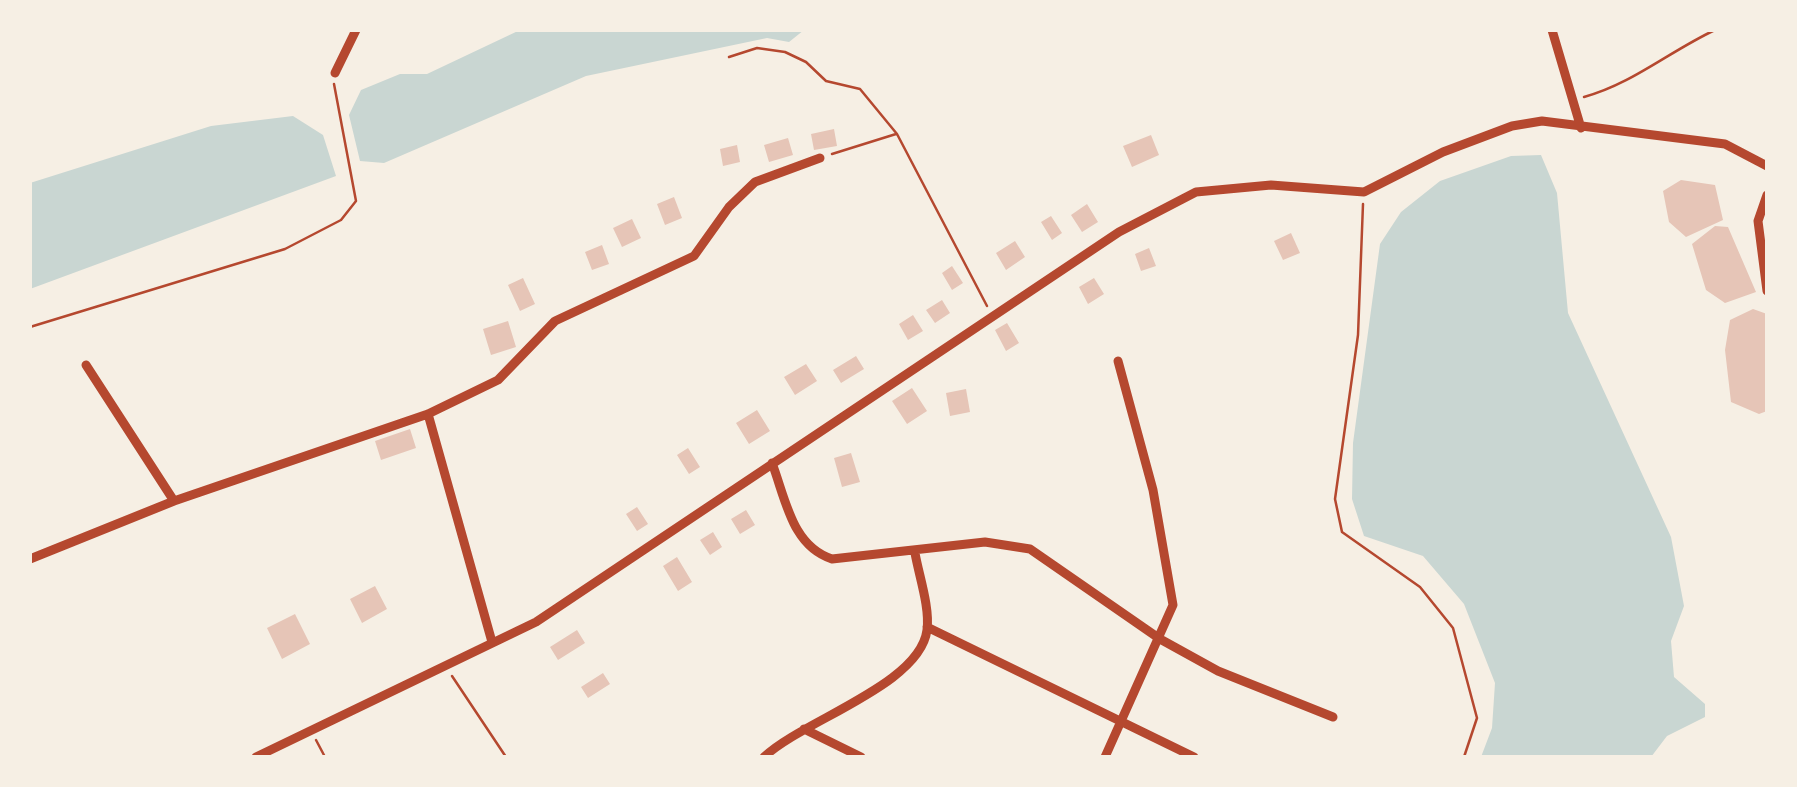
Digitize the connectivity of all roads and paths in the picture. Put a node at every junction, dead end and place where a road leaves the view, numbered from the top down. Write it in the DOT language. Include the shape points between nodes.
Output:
graph roads {
  1 [pos="356,30"];
  2 [pos="1552,30"];
  3 [pos="1715,30"];
  4 [pos="730,57"];
  5 [pos="335,73"];
  6 [pos="1573,100"];
  7 [pos="1581,128"];
  8 [pos="897,134"];
  9 [pos="820,158"];
  10 [pos="1767,166"];
  11 [pos="1364,192"];
  12 [pos="1767,195"];
  13 [pos="1767,291"];
  14 [pos="992,316"];
  15 [pos="30,327"];
  16 [pos="1118,361"];
  17 [pos="86,365"];
  18 [pos="428,414"];
  19 [pos="772,464"];
  20 [pos="174,501"];
  21 [pos="915,553"];
  22 [pos="30,559"];
  23 [pos="928,627"];
  24 [pos="1160,639"];
  25 [pos="492,642"];
  26 [pos="446,666"];
  27 [pos="1333,717"];
  28 [pos="1122,722"];
  29 [pos="311,729"];
  30 [pos="804,729"];
  31 [pos="256,757"];
  32 [pos="325,757"];
  33 [pos="506,757"];
  34 [pos="764,757"];
  35 [pos="862,757"];
  36 [pos="1105,757"];
  37 [pos="1194,757"];
  38 [pos="1464,757"];
  1 -- 5 [label="street"];
  2 -- 6 [label="street"];
  3 -- 6 [label="path" via="1617,88"];
  4 -- 8 [label="path" via="757,48 785,52 826,81 860,89"];
  5 -- 15 [label="path" via="356,200 342,220 284,248"];
  6 -- 7 [label="street"];
  7 -- 10 [label="street" via="1725,144"];
  7 -- 11 [label="street" via="1542,121 1512,126"];
  8 -- 9 [label="path"];
  8 -- 14 [label="path"];
  9 -- 18 [label="street" via="755,182 694,256 555,321 498,380"];
  11 -- 14 [label="street" via="1271,185 1196,192 1119,232"];
  11 -- 38 [label="path" via="1358,334 1335,500 1342,532 1420,586 1453,628 1477,718"];
  12 -- 13 [label="street" via="1758,221"];
  14 -- 19 [label="street"];
  16 -- 24 [label="street" via="1153,490 1173,605"];
  17 -- 20 [label="street"];
  18 -- 20 [label="street"];
  18 -- 25 [label="street"];
  19 -- 21 [label="street" via="800,536 813,552 832,559"];
  19 -- 25 [label="street" via="536,622"];
  20 -- 22 [label="street"];
  21 -- 23 [label="street"];
  21 -- 24 [label="street" via="985,542 1030,549"];
  23 -- 28 [label="street"];
  23 -- 30 [label="street" via="922,651 897,674"];
  24 -- 27 [label="street" via="1218,671"];
  24 -- 28 [label="street"];
  25 -- 26 [label="street"];
  26 -- 29 [label="street"];
  26 -- 33 [label="path"];
  28 -- 36 [label="street"];
  28 -- 37 [label="street"];
  29 -- 31 [label="street"];
  29 -- 32 [label="path"];
  30 -- 34 [label="street"];
  30 -- 35 [label="street"];
}
